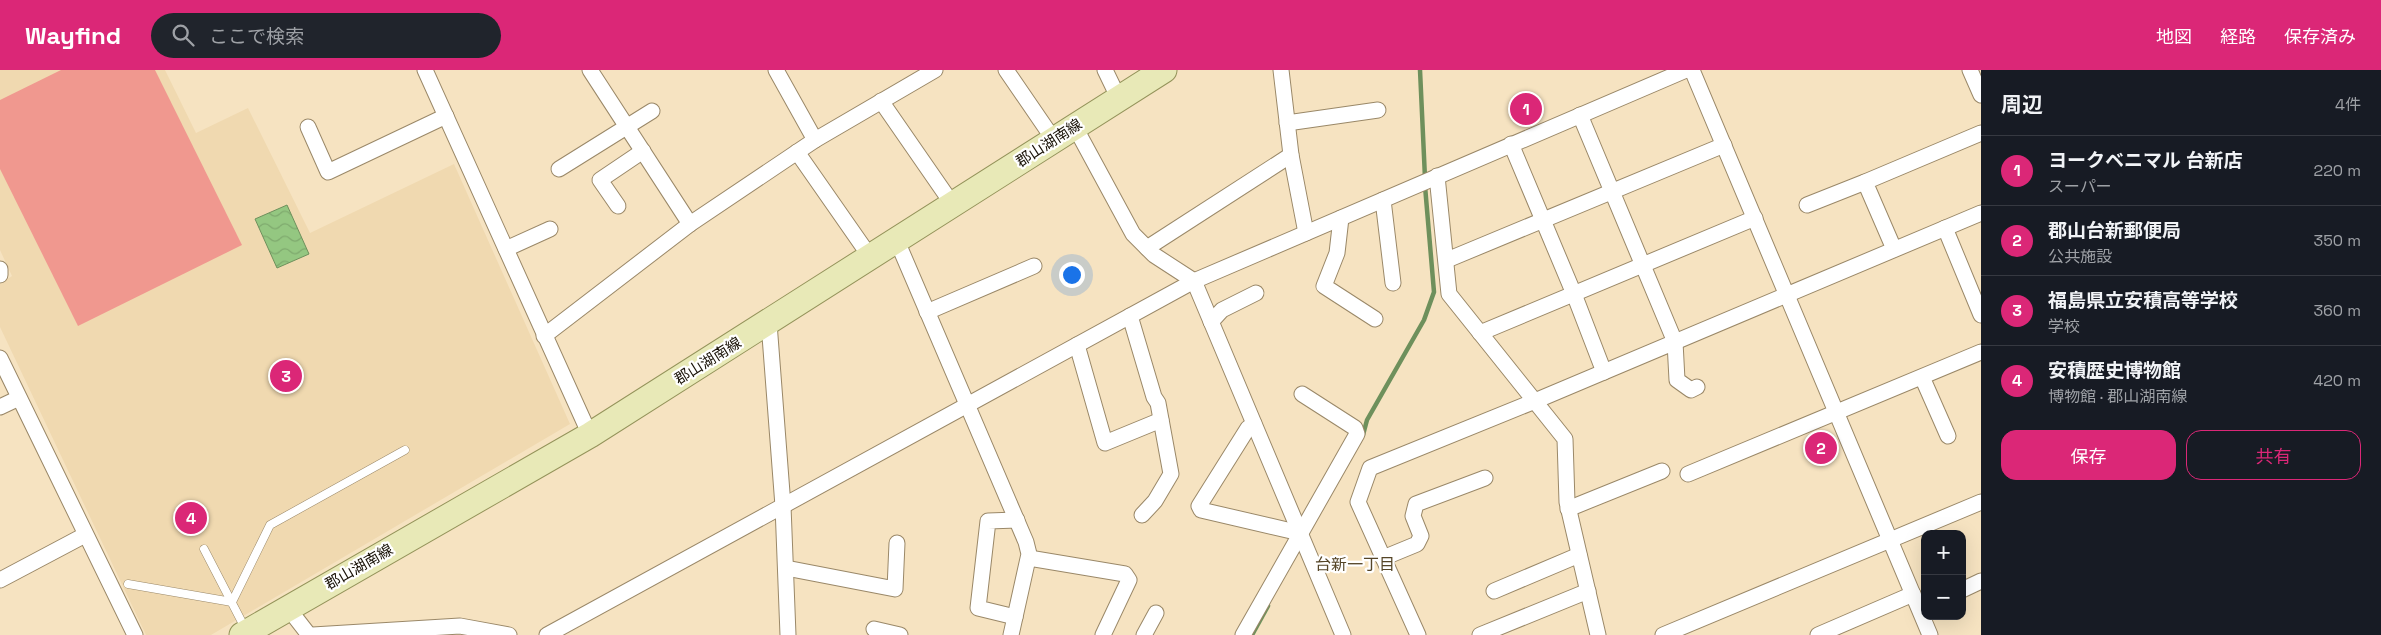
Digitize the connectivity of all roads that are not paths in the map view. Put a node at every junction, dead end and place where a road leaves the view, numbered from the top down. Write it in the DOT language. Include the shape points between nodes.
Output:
graph roads {
  1 [pos="425,70"];
  2 [pos="590,70"];
  3 [pos="776,70"];
  4 [pos="935,70"];
  5 [pos="1006,70"];
  6 [pos="1105,70"];
  7 [pos="1164,70"];
  8 [pos="1281,70"];
  9 [pos="1686,70"];
  10 [pos="1692,70"];
  11 [pos="1970,70"];
  12 [pos="1981,95"];
  13 [pos="1119,99"];
  14 [pos="881,101"];
  15 [pos="1378,110"];
  16 [pos="652,111"];
  17 [pos="1580,115"];
  18 [pos="446,116"];
  19 [pos="1287,123"];
  20 [pos="626,126"];
  21 [pos="308,127"];
  22 [pos="1075,127"];
  23 [pos="1981,133"];
  24 [pos="815,140"];
  25 [pos="1054,140"];
  26 [pos="1511,144"];
  27 [pos="1724,145"];
  28 [pos="643,151"];
  29 [pos="797,152"];
  30 [pos="1291,155"];
  31 [pos="559,169"];
  32 [pos="1437,176"];
  33 [pos="1865,182"];
  34 [pos="1612,192"];
  35 [pos="1383,200"];
  36 [pos="953,205"];
  37 [pos="1807,205"];
  38 [pos="618,206"];
  39 [pos="1981,212"];
  40 [pos="1341,218"];
  41 [pos="1755,218"];
  42 [pos="1542,220"];
  43 [pos="690,224"];
  44 [pos="1945,228"];
  45 [pos="550,229"];
  46 [pos="1306,233"];
  47 [pos="897,241"];
  48 [pos="1147,248"];
  49 [pos="506,249"];
  50 [pos="1894,250"];
  51 [pos="871,258"];
  52 [pos="1446,260"];
  53 [pos="1643,265"];
  54 [pos="1034,266"];
  55 [pos="0,269"];
  56 [pos="0,275"];
  57 [pos="1194,281"];
  58 [pos="1394,282"];
  59 [pos="1256,293"];
  60 [pos="1574,294"];
  61 [pos="1788,294"];
  62 [pos="927,312"];
  63 [pos="1981,315"];
  64 [pos="1130,316"];
  65 [pos="1375,319"];
  66 [pos="769,322"];
  67 [pos="1211,322"];
  68 [pos="1480,333"];
  69 [pos="544,336"];
  70 [pos="1675,342"];
  71 [pos="1077,345"];
  72 [pos="1981,352"];
  73 [pos="0,358"];
  74 [pos="1604,372"];
  75 [pos="1922,377"];
  76 [pos="1698,388"];
  77 [pos="1302,394"];
  78 [pos="19,398"];
  79 [pos="1535,401"];
  80 [pos="968,405"];
  81 [pos="0,407"];
  82 [pos="1837,412"];
  83 [pos="1161,420"];
  84 [pos="1254,424"];
  85 [pos="590,435"];
  86 [pos="1948,436"];
  87 [pos="406,450"];
  88 [pos="1662,471"];
  89 [pos="1688,474"];
  90 [pos="1485,478"];
  91 [pos="1981,502"];
  92 [pos="783,506"];
  93 [pos="1568,509"];
  94 [pos="1142,515"];
  95 [pos="1017,520"];
  96 [pos="1300,533"];
  97 [pos="85,535"];
  98 [pos="1890,540"];
  99 [pos="898,543"];
  100 [pos="204,550"];
  101 [pos="1579,555"];
  102 [pos="1029,558"];
  103 [pos="1383,558"];
  104 [pos="786,568"];
  105 [pos="0,580"];
  106 [pos="1981,582"];
  107 [pos="128,584"];
  108 [pos="1966,588"];
  109 [pos="1494,590"];
  110 [pos="1588,591"];
  111 [pos="232,602"];
  112 [pos="1919,603"];
  113 [pos="288,608"];
  114 [pos="1156,613"];
  115 [pos="1015,617"];
  116 [pos="874,630"];
  117 [pos="402,632"];
  118 [pos="244,633"];
  119 [pos="135,635"];
  120 [pos="309,635"];
  121 [pos="313,635"];
  122 [pos="509,635"];
  123 [pos="548,635"];
  124 [pos="788,635"];
  125 [pos="900,635"];
  126 [pos="1011,635"];
  127 [pos="1103,635"];
  128 [pos="1144,635"];
  129 [pos="1243,635"];
  130 [pos="1343,635"];
  131 [pos="1418,635"];
  132 [pos="1480,635"];
  133 [pos="1598,635"];
  134 [pos="1663,635"];
  135 [pos="1818,635"];
  136 [pos="1930,635"];
  1 -- 18 [label="street"];
  2 -- 20 [label="street"];
  3 -- 24 [label="street"];
  4 -- 14 [label="street"];
  5 -- 25 [label="street"];
  6 -- 13 [label="street"];
  7 -- 13 [label="main road, 郡山湖南線"];
  8 -- 19 [label="street"];
  9 -- 17 [label="street"];
  10 -- 27 [label="street"];
  11 -- 12 [label="street"];
  13 -- 22 [label="main road, 郡山湖南線"];
  14 -- 24 [label="street"];
  14 -- 36 [label="street"];
  15 -- 19 [label="street"];
  16 -- 20 [label="street"];
  17 -- 26 [label="street"];
  17 -- 34 [label="street"];
  18 -- 21 [label="street" via="328,172"];
  18 -- 49 [label="street"];
  19 -- 30 [label="street"];
  20 -- 28 [label="street"];
  20 -- 31 [label="street"];
  22 -- 25 [label="main road, 郡山湖南線"];
  22 -- 48 [label="street" via="1132,234"];
  23 -- 33 [label="street"];
  24 -- 29 [label="street"];
  25 -- 36 [label="main road, 郡山湖南線"];
  26 -- 32 [label="street"];
  26 -- 42 [label="street"];
  27 -- 34 [label="street"];
  27 -- 41 [label="street"];
  28 -- 38 [label="street" via="600,180"];
  28 -- 43 [label="street"];
  29 -- 43 [label="street"];
  29 -- 51 [label="street"];
  30 -- 46 [label="street"];
  30 -- 48 [label="street"];
  32 -- 35 [label="street"];
  32 -- 52 [label="street"];
  33 -- 37 [label="street"];
  33 -- 50 [label="street"];
  34 -- 42 [label="street"];
  34 -- 53 [label="street"];
  35 -- 40 [label="street"];
  35 -- 58 [label="street"];
  36 -- 47 [label="main road, 郡山湖南線"];
  39 -- 44 [label="street"];
  40 -- 46 [label="street"];
  40 -- 65 [label="street" via="1337,253 1324,286"];
  41 -- 53 [label="street"];
  41 -- 61 [label="street"];
  42 -- 52 [label="street"];
  42 -- 60 [label="street"];
  43 -- 69 [label="street"];
  44 -- 50 [label="street"];
  44 -- 63 [label="street"];
  45 -- 49 [label="street"];
  46 -- 57 [label="street"];
  47 -- 51 [label="main road, 郡山湖南線"];
  47 -- 62 [label="street"];
  48 -- 57 [label="street"];
  49 -- 69 [label="street"];
  50 -- 61 [label="street"];
  51 -- 66 [label="main road, 郡山湖南線"];
  52 -- 68 [label="street" via="1449,294"];
  53 -- 60 [label="street"];
  53 -- 70 [label="street"];
  54 -- 62 [label="street"];
  55 -- 56 [label="street"];
  57 -- 64 [label="street"];
  57 -- 67 [label="street"];
  59 -- 67 [label="street" via="1222,310"];
  60 -- 68 [label="street"];
  60 -- 74 [label="street"];
  61 -- 70 [label="street"];
  61 -- 82 [label="street"];
  62 -- 80 [label="street"];
  64 -- 71 [label="street"];
  64 -- 83 [label="street"];
  66 -- 85 [label="main road, 郡山湖南線"];
  66 -- 92 [label="street"];
  67 -- 84 [label="street"];
  68 -- 79 [label="street"];
  69 -- 85 [label="street"];
  70 -- 74 [label="street"];
  70 -- 76 [label="street" via="1677,380 1691,390"];
  71 -- 80 [label="street"];
  71 -- 83 [label="street" via="1105,444"];
  72 -- 75 [label="street"];
  73 -- 78 [label="street"];
  74 -- 79 [label="street"];
  75 -- 82 [label="street"];
  75 -- 86 [label="street"];
  77 -- 96 [label="street" via="1355,428 1357,434"];
  78 -- 81 [label="street"];
  78 -- 97 [label="street"];
  79 -- 93 [label="street" via="1565,439"];
  79 -- 103 [label="street" via="1370,468 1358,502"];
  80 -- 92 [label="street"];
  80 -- 95 [label="street"];
  82 -- 89 [label="street"];
  82 -- 98 [label="street"];
  83 -- 94 [label="street" via="1171,474"];
  84 -- 96 [label="street"];
  84 -- 96 [label="street" via="1248,428 1199,506 1200,510"];
  85 -- 113 [label="main road, 郡山湖南線"];
  87 -- 111 [label="lane" via="270,525"];
  88 -- 93 [label="street"];
  90 -- 103 [label="street" via="1416,504 1413,516 1421,536 1416,544"];
  91 -- 98 [label="street"];
  92 -- 104 [label="street"];
  92 -- 123 [label="street"];
  93 -- 101 [label="street"];
  95 -- 102 [label="street"];
  95 -- 115 [label="street" via="988,521 978,608"];
  96 -- 129 [label="street"];
  96 -- 130 [label="street"];
  97 -- 105 [label="street"];
  97 -- 119 [label="street"];
  98 -- 112 [label="street"];
  98 -- 134 [label="street"];
  99 -- 104 [label="street" via="895,588"];
  100 -- 111 [label="lane"];
  101 -- 109 [label="street"];
  101 -- 110 [label="street"];
  102 -- 115 [label="street"];
  102 -- 127 [label="street" via="1125,574 1129,580"];
  103 -- 131 [label="street"];
  104 -- 124 [label="street"];
  106 -- 108 [label="street"];
  107 -- 111 [label="lane"];
  110 -- 132 [label="street"];
  110 -- 133 [label="street"];
  111 -- 118 [label="lane"];
  112 -- 135 [label="street"];
  112 -- 136 [label="street"];
  113 -- 118 [label="main road, 郡山湖南線"];
  113 -- 120 [label="street"];
  114 -- 128 [label="street"];
  115 -- 126 [label="street"];
  116 -- 125 [label="street"];
  117 -- 121 [label="street"];
  117 -- 122 [label="street" via="460,626"];
}
